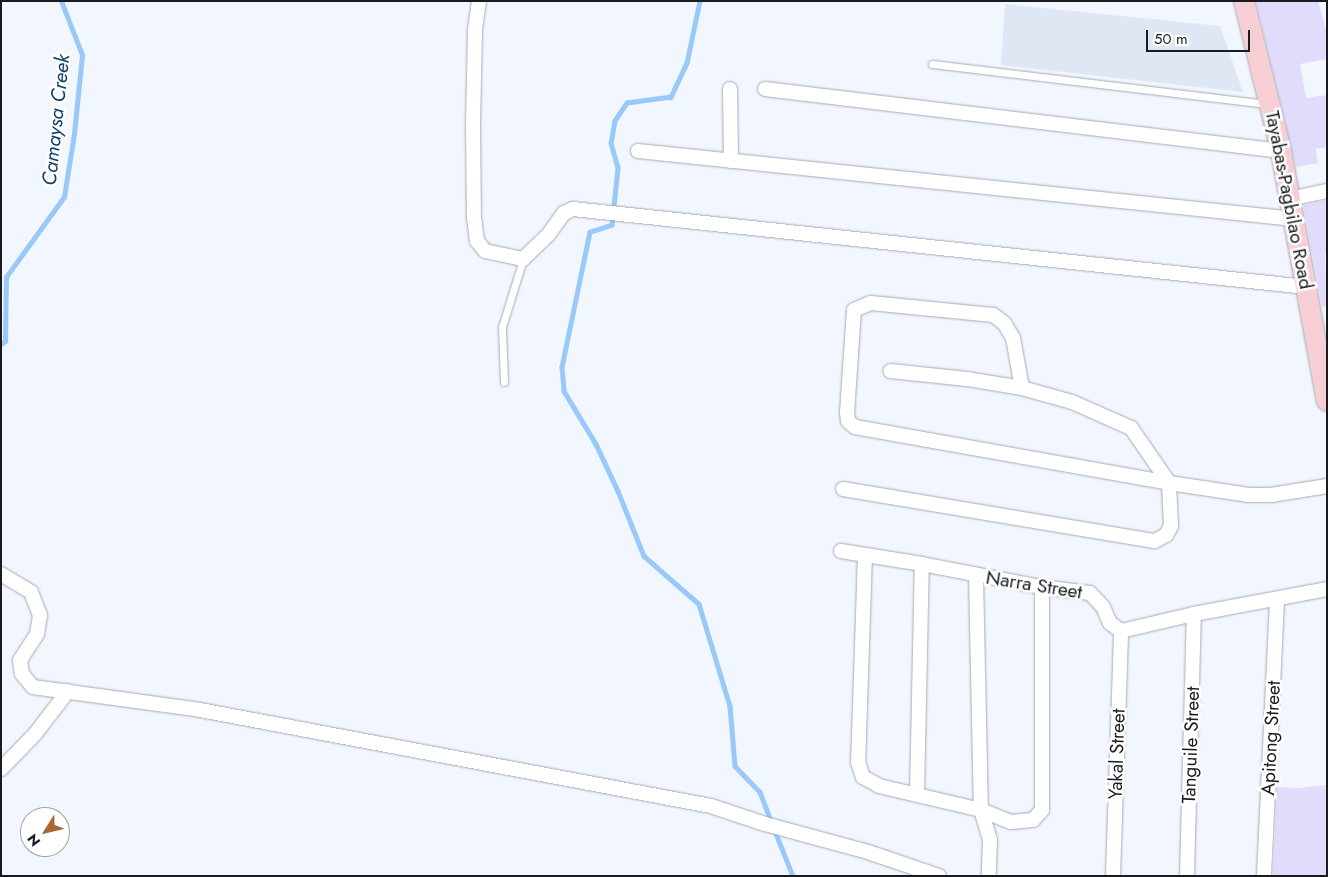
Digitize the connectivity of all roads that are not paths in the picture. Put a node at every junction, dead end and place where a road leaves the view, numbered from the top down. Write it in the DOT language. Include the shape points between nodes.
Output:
graph roads {
  1 [pos="479,1"];
  2 [pos="1244,1"];
  3 [pos="932,64"];
  4 [pos="730,89"];
  5 [pos="765,89"];
  6 [pos="1271,104"];
  7 [pos="638,151"];
  8 [pos="1281,151"];
  9 [pos="731,161"];
  10 [pos="1327,191"];
  11 [pos="1289,199"];
  12 [pos="1294,219"];
  13 [pos="523,259"];
  14 [pos="1306,287"];
  15 [pos="1321,331"];
  16 [pos="890,371"];
  17 [pos="504,382"];
  18 [pos="1022,388"];
  19 [pos="1327,401"];
  20 [pos="1169,483"];
  21 [pos="1327,486"];
  22 [pos="843,490"];
  23 [pos="841,551"];
  24 [pos="865,555"];
  25 [pos="922,564"];
  26 [pos="1,574"];
  27 [pos="976,576"];
  28 [pos="1042,587"];
  29 [pos="1327,589"];
  30 [pos="1277,599"];
  31 [pos="1194,614"];
  32 [pos="1121,631"];
  33 [pos="68,691"];
  34 [pos="1,768"];
  35 [pos="917,794"];
  36 [pos="981,810"];
  37 [pos="939,876"];
  38 [pos="989,876"];
  39 [pos="1112,876"];
  40 [pos="1187,876"];
  41 [pos="1264,876"];
  1 -- 13 [label="street" via="473,126 477,241 486,251"];
  2 -- 6 [label="main road, Tayabas-Pagbilao Road"];
  3 -- 6 [label="lane"];
  4 -- 9 [label="street"];
  5 -- 8 [label="street"];
  6 -- 8 [label="main road, Tayabas-Pagbilao Road"];
  7 -- 9 [label="street"];
  8 -- 11 [label="main road, Tayabas-Pagbilao Road"];
  9 -- 12 [label="street"];
  10 -- 11 [label="street"];
  11 -- 12 [label="main road, Tayabas-Pagbilao Road"];
  12 -- 14 [label="main road, Tayabas-Pagbilao Road"];
  13 -- 14 [label="street" via="548,235 564,213 573,209"];
  13 -- 17 [label="lane" via="502,327"];
  14 -- 15 [label="main road, Tayabas-Pagbilao Road"];
  15 -- 19 [label="main road, Tayabas-Pagbilao Road"];
  16 -- 18 [label="street"];
  18 -- 20 [label="street" via="1072,402 1130,428"];
  18 -- 20 [label="street" via="1013,338 1004,322 993,315 871,304 854,310 847,412 848,421 855,427"];
  20 -- 21 [label="street" via="1249,495 1271,495"];
  20 -- 22 [label="street" via="1171,526 1166,535 1155,542"];
  23 -- 24 [label="street, Narra Street"];
  24 -- 25 [label="street, Narra Street"];
  24 -- 35 [label="street" via="858,762 863,777 879,786"];
  25 -- 27 [label="street, Narra Street"];
  25 -- 35 [label="street"];
  26 -- 33 [label="street" via="31,592 40,615 37,634 20,660 22,674 33,686"];
  27 -- 28 [label="street, Narra Street"];
  27 -- 36 [label="street"];
  28 -- 32 [label="street, Narra Street" via="1090,593 1103,607 1110,623"];
  28 -- 36 [label="street" via="1042,810 1033,820 1011,822"];
  29 -- 30 [label="street"];
  30 -- 31 [label="street"];
  30 -- 41 [label="street, Apitong Street"];
  31 -- 32 [label="street"];
  31 -- 40 [label="street, Tanguile Street"];
  32 -- 39 [label="street, Yakal Street"];
  33 -- 34 [label="street" via="35,734"];
  33 -- 37 [label="street" via="200,710 711,806"];
  35 -- 36 [label="street"];
  36 -- 38 [label="street" via="990,840"];
}
